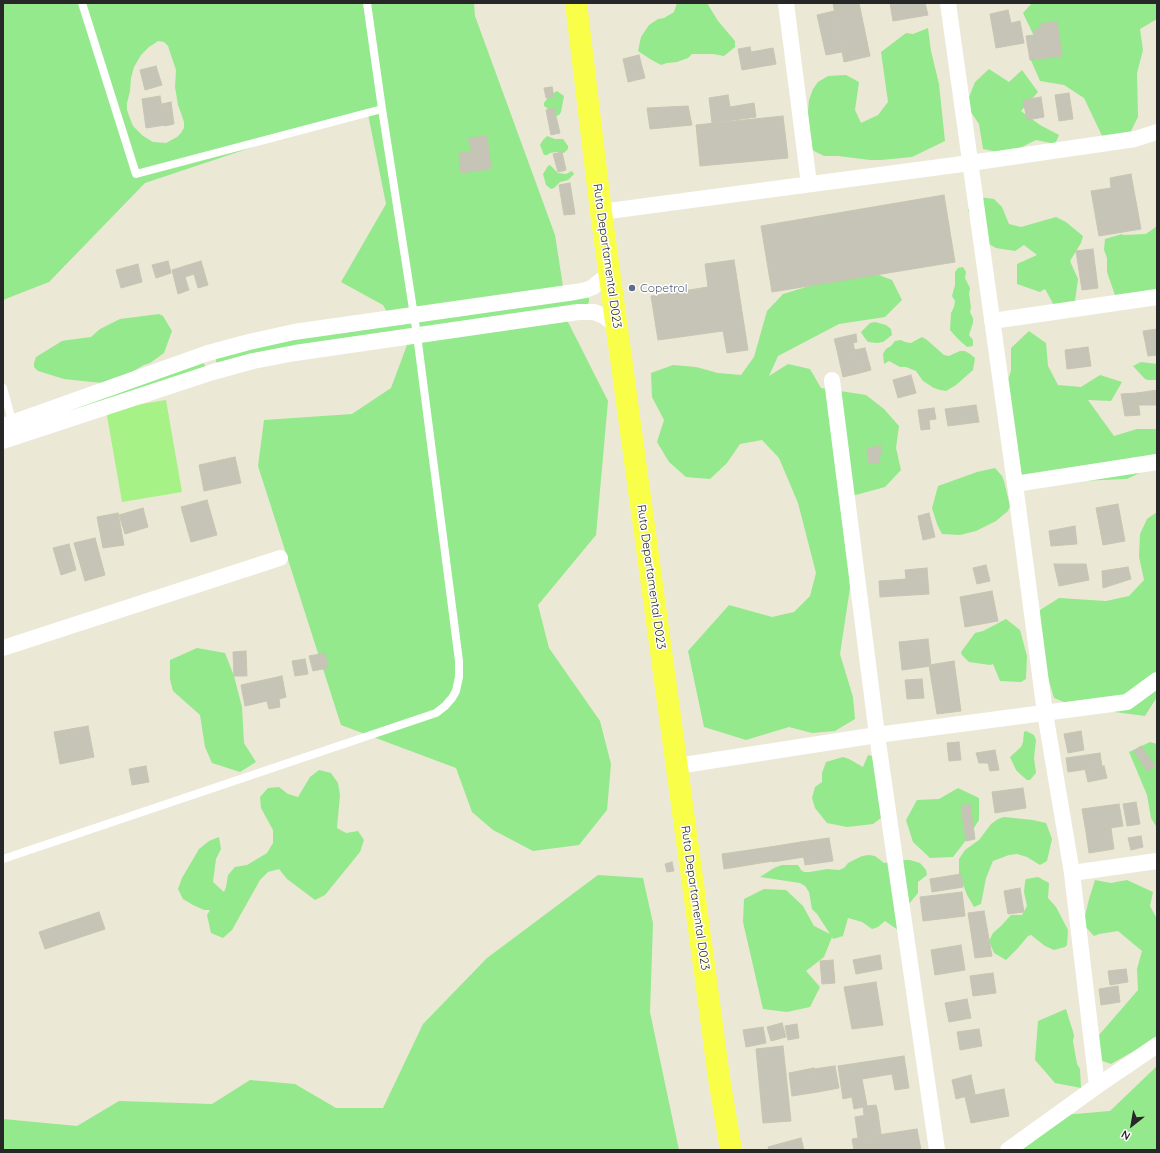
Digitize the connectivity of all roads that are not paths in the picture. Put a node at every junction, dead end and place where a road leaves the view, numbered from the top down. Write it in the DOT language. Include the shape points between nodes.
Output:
graph roads {
  1 [pos="82,3"];
  2 [pos="367,3"];
  3 [pos="576,3"];
  4 [pos="786,3"];
  5 [pos="948,3"];
  6 [pos="382,109"];
  7 [pos="1157,132"];
  8 [pos="970,162"];
  9 [pos="809,184"];
  10 [pos="600,212"];
  11 [pos="609,274"];
  12 [pos="1157,297"];
  13 [pos="413,315"];
  14 [pos="992,321"];
  15 [pos="616,325"];
  16 [pos="417,335"];
  17 [pos="210,362"];
  18 [pos="832,380"];
  19 [pos="3,388"];
  20 [pos="9,431"];
  21 [pos="1157,462"];
  22 [pos="1014,484"];
  23 [pos="280,558"];
  24 [pos="3,648"];
  25 [pos="1157,680"];
  26 [pos="1045,713"];
  27 [pos="877,736"];
  28 [pos="677,766"];
  29 [pos="3,859"];
  30 [pos="1157,861"];
  31 [pos="1072,872"];
  32 [pos="1157,1045"];
  33 [pos="1097,1086"];
  34 [pos="732,1150"];
  35 [pos="937,1150"];
  36 [pos="1008,1150"];
  1 -- 6 [label="lane" via="136,174"];
  2 -- 6 [label="lane"];
  3 -- 10 [label="main road, Ruta Departamental D023"];
  4 -- 9 [label="street"];
  5 -- 8 [label="street"];
  6 -- 13 [label="lane"];
  7 -- 8 [label="street" via="1135,139"];
  8 -- 9 [label="street"];
  8 -- 14 [label="street"];
  9 -- 10 [label="street"];
  10 -- 11 [label="main road, Ruta Departamental D023"];
  11 -- 13 [label="street" via="586,290"];
  11 -- 15 [label="main road, Ruta Departamental D023"];
  12 -- 14 [label="street"];
  13 -- 16 [label="lane"];
  13 -- 17 [label="street" via="294,332 249,342"];
  14 -- 22 [label="street"];
  15 -- 16 [label="street" via="604,316 586,311"];
  15 -- 28 [label="main road, Ruta Departamental D023"];
  16 -- 17 [label="street" via="253,361"];
  16 -- 29 [label="lane" via="459,661 459,677 452,698 436,713"];
  17 -- 20 [label="street"];
  18 -- 27 [label="street"];
  19 -- 20 [label="lane"];
  21 -- 22 [label="street"];
  22 -- 26 [label="street"];
  23 -- 24 [label="street"];
  25 -- 26 [label="street" via="1127,702"];
  26 -- 27 [label="street"];
  26 -- 31 [label="street"];
  27 -- 28 [label="street"];
  27 -- 35 [label="street"];
  28 -- 34 [label="main road, Ruta Departamental D023" via="719,1078"];
  30 -- 31 [label="street"];
  31 -- 33 [label="street"];
  32 -- 33 [label="street"];
  33 -- 36 [label="street"];
}
